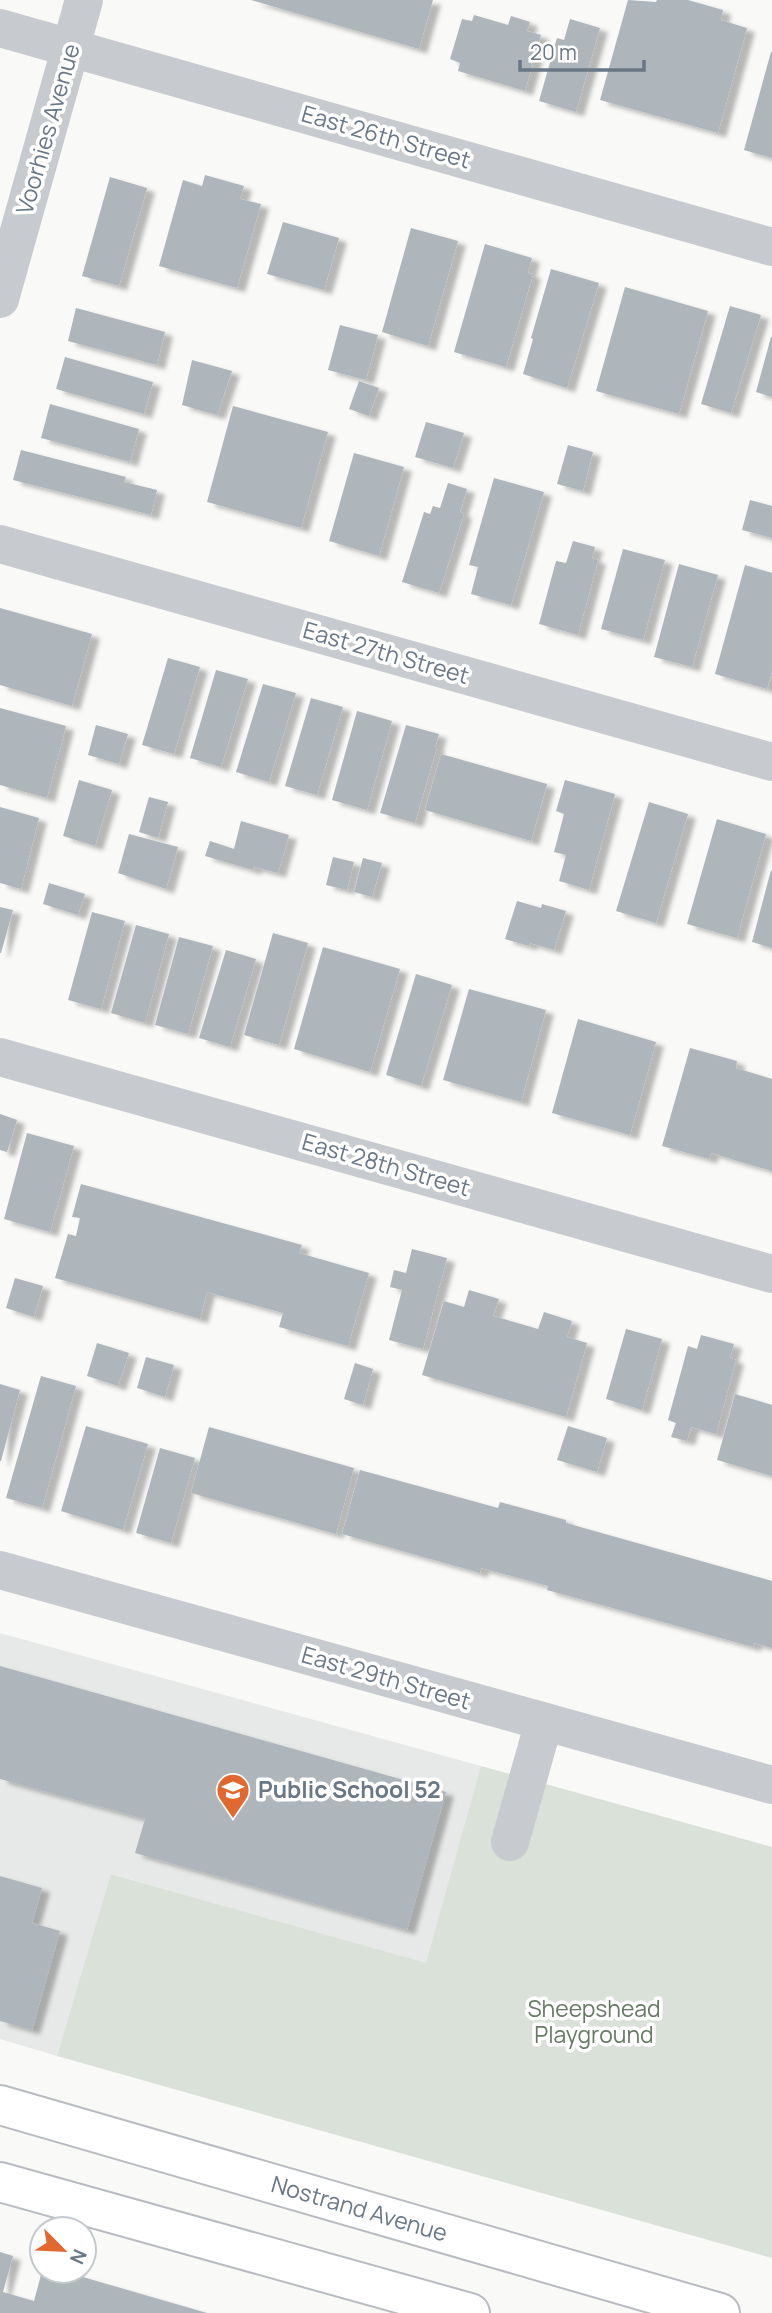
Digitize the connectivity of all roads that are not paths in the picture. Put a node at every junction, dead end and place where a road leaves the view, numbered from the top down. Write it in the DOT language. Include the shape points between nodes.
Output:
graph roads {
  1 [pos="84,0"];
  2 [pos="0,28"];
  3 [pos="71,48"];
  4 [pos="772,247"];
  5 [pos="0,299"];
  6 [pos="0,544"];
  7 [pos="772,762"];
  8 [pos="0,1057"];
  9 [pos="772,1274"];
  10 [pos="0,1570"];
  11 [pos="544,1722"];
  12 [pos="772,1785"];
  13 [pos="510,1842"];
  14 [pos="0,2105"];
  15 [pos="0,2182"];
  16 [pos="470,2313"];
  17 [pos="720,2313"];
  1 -- 3 [label="street, Voorhies Avenue"];
  2 -- 3 [label="street, East 26th Street"];
  3 -- 4 [label="street, East 26th Street"];
  3 -- 5 [label="street, Voorhies Avenue"];
  6 -- 7 [label="street, East 27th Street"];
  8 -- 9 [label="street, East 28th Street"];
  10 -- 11 [label="street, East 29th Street"];
  11 -- 12 [label="street, East 29th Street"];
  11 -- 13 [label="street"];
  14 -- 17 [label="main road, Nostrand Avenue"];
  15 -- 16 [label="main road"];
}
